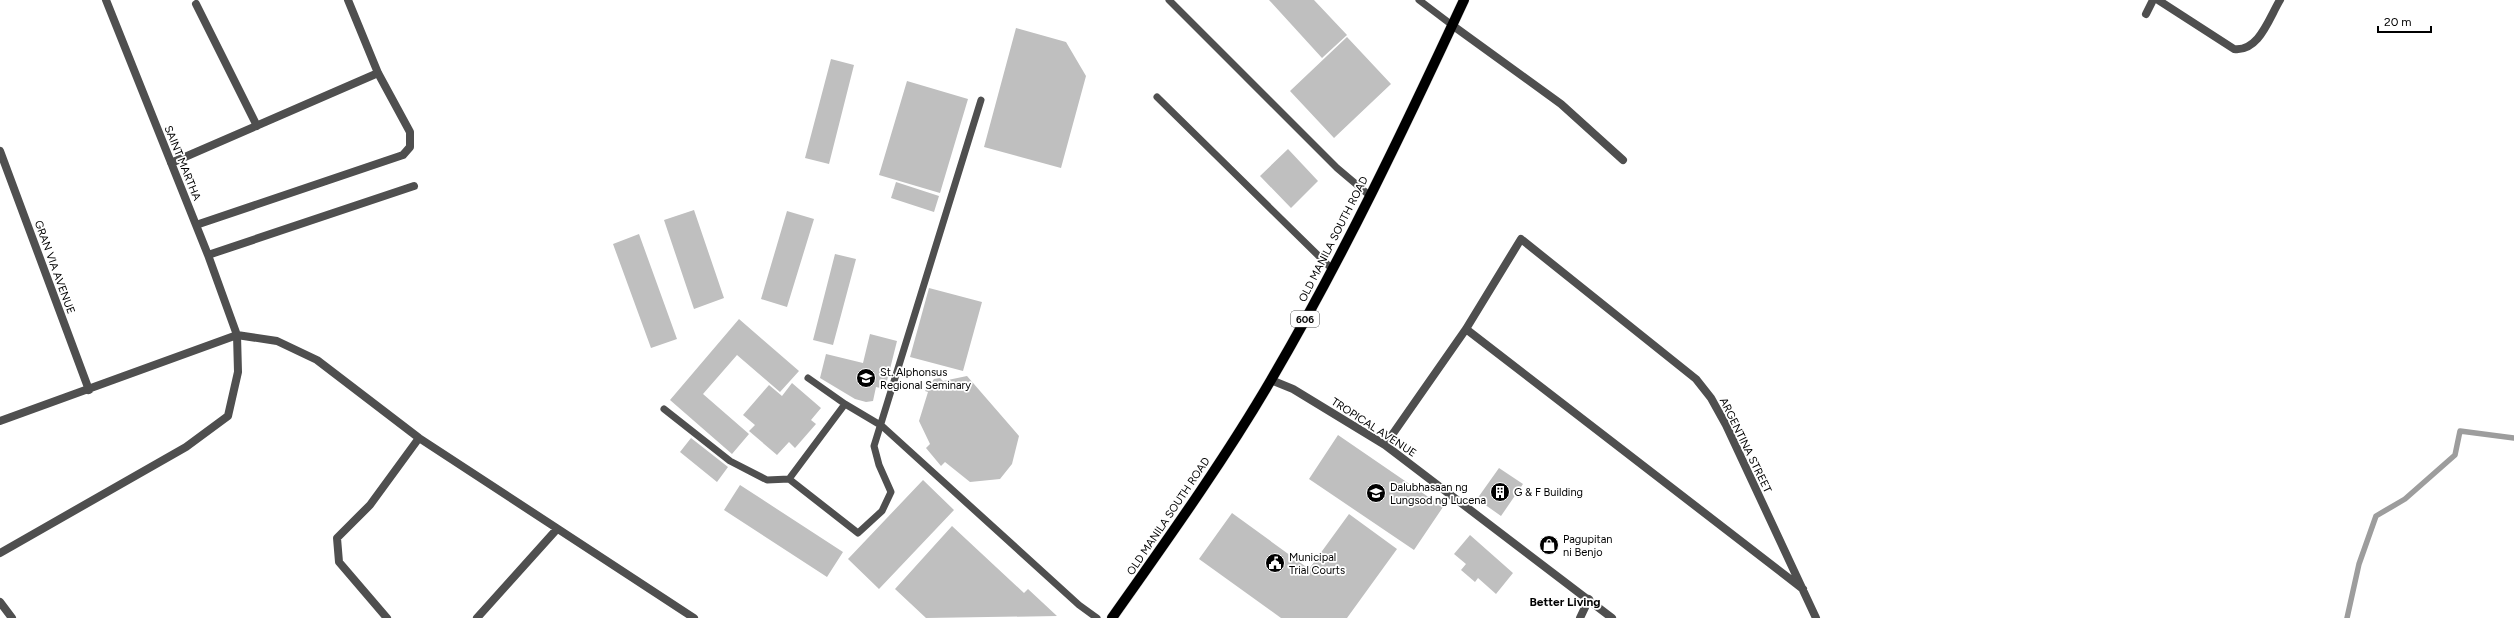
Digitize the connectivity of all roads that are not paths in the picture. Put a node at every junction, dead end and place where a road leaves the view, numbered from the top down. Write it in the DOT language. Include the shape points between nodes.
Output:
graph roads {
  1 [pos="106,0"];
  2 [pos="348,0"];
  3 [pos="1169,0"];
  4 [pos="1419,0"];
  5 [pos="1464,0"];
  6 [pos="2153,0"];
  7 [pos="2158,0"];
  8 [pos="2280,0"];
  9 [pos="196,4"];
  10 [pos="2146,14"];
  11 [pos="1452,25"];
  12 [pos="378,73"];
  13 [pos="1157,98"];
  14 [pos="981,100"];
  15 [pos="257,126"];
  16 [pos="0,151"];
  17 [pos="1623,160"];
  18 [pos="171,163"];
  19 [pos="414,186"];
  20 [pos="1369,195"];
  21 [pos="196,225"];
  22 [pos="208,255"];
  23 [pos="1332,269"];
  24 [pos="1466,329"];
  25 [pos="237,335"];
  26 [pos="808,378"];
  27 [pos="1271,380"];
  28 [pos="89,390"];
  29 [pos="845,404"];
  30 [pos="664,409"];
  31 [pos="0,421"];
  32 [pos="882,426"];
  33 [pos="419,438"];
  34 [pos="1386,445"];
  35 [pos="789,479"];
  36 [pos="557,529"];
  37 [pos="0,553"];
  38 [pos="1804,590"];
  39 [pos="1590,599"];
  40 [pos="0,602"];
  41 [pos="684,615"];
  42 [pos="12,618"];
  43 [pos="387,618"];
  44 [pos="477,618"];
  45 [pos="694,618"];
  46 [pos="1097,618"];
  47 [pos="1112,618"];
  48 [pos="1580,618"];
  49 [pos="1612,618"];
  50 [pos="1816,618"];
  1 -- 18 [label="street, SAINT MARTHA"];
  2 -- 12 [label="street"];
  3 -- 20 [label="lane" via="1337,168"];
  4 -- 11 [label="lane"];
  5 -- 11 [label="main road, OLD MANILA SOUTH ROAD / 606"];
  6 -- 10 [label="street"];
  7 -- 8 [label="street" via="2234,49 2243,50 2251,47 2257,39"];
  9 -- 15 [label="street"];
  11 -- 17 [label="street" via="1561,104"];
  11 -- 20 [label="main road, OLD MANILA SOUTH ROAD / 606"];
  12 -- 15 [label="street"];
  12 -- 21 [label="street" via="410,132 410,147 403,155"];
  13 -- 23 [label="lane"];
  14 -- 32 [label="lane"];
  15 -- 18 [label="street"];
  16 -- 28 [label="street, GRAN VIA AVENUE"];
  18 -- 21 [label="street, SAINT MARTHA"];
  19 -- 22 [label="street"];
  20 -- 23 [label="main road, OLD MANILA SOUTH ROAD / 606"];
  21 -- 22 [label="street, SAINT MARTHA"];
  22 -- 25 [label="street, SAINT MARTHA"];
  23 -- 27 [label="main road, OLD MANILA SOUTH ROAD / 606"];
  24 -- 34 [label="street"];
  24 -- 38 [label="street"];
  24 -- 38 [label="street, ARGENTINA STREET" via="1521,239 1696,379 1711,398 1726,425"];
  25 -- 28 [label="street"];
  25 -- 33 [label="street" via="277,341 317,360"];
  25 -- 37 [label="street, SAINT MARTHA" via="238,372 228,416 186,447"];
  26 -- 29 [label="lane"];
  27 -- 34 [label="street, TROPICAL AVENUE" via="1293,388"];
  27 -- 47 [label="main road, OLD MANILA SOUTH ROAD / 606" via="1194,503"];
  28 -- 31 [label="street"];
  29 -- 32 [label="lane"];
  29 -- 35 [label="lane"];
  30 -- 35 [label="lane" via="730,461 767,480"];
  32 -- 35 [label="lane" via="874,446 891,492 882,511 858,533"];
  32 -- 46 [label="lane" via="1079,605"];
  33 -- 36 [label="street"];
  33 -- 43 [label="street" via="370,505 337,538 339,562"];
  34 -- 39 [label="street, TROPICAL AVENUE"];
  36 -- 41 [label="street"];
  36 -- 44 [label="street"];
  38 -- 50 [label="street, ARGENTINA STREET"];
  39 -- 48 [label="street"];
  39 -- 49 [label="street, TROPICAL AVENUE"];
  40 -- 42 [label="street"];
  41 -- 45 [label="street"];
}
